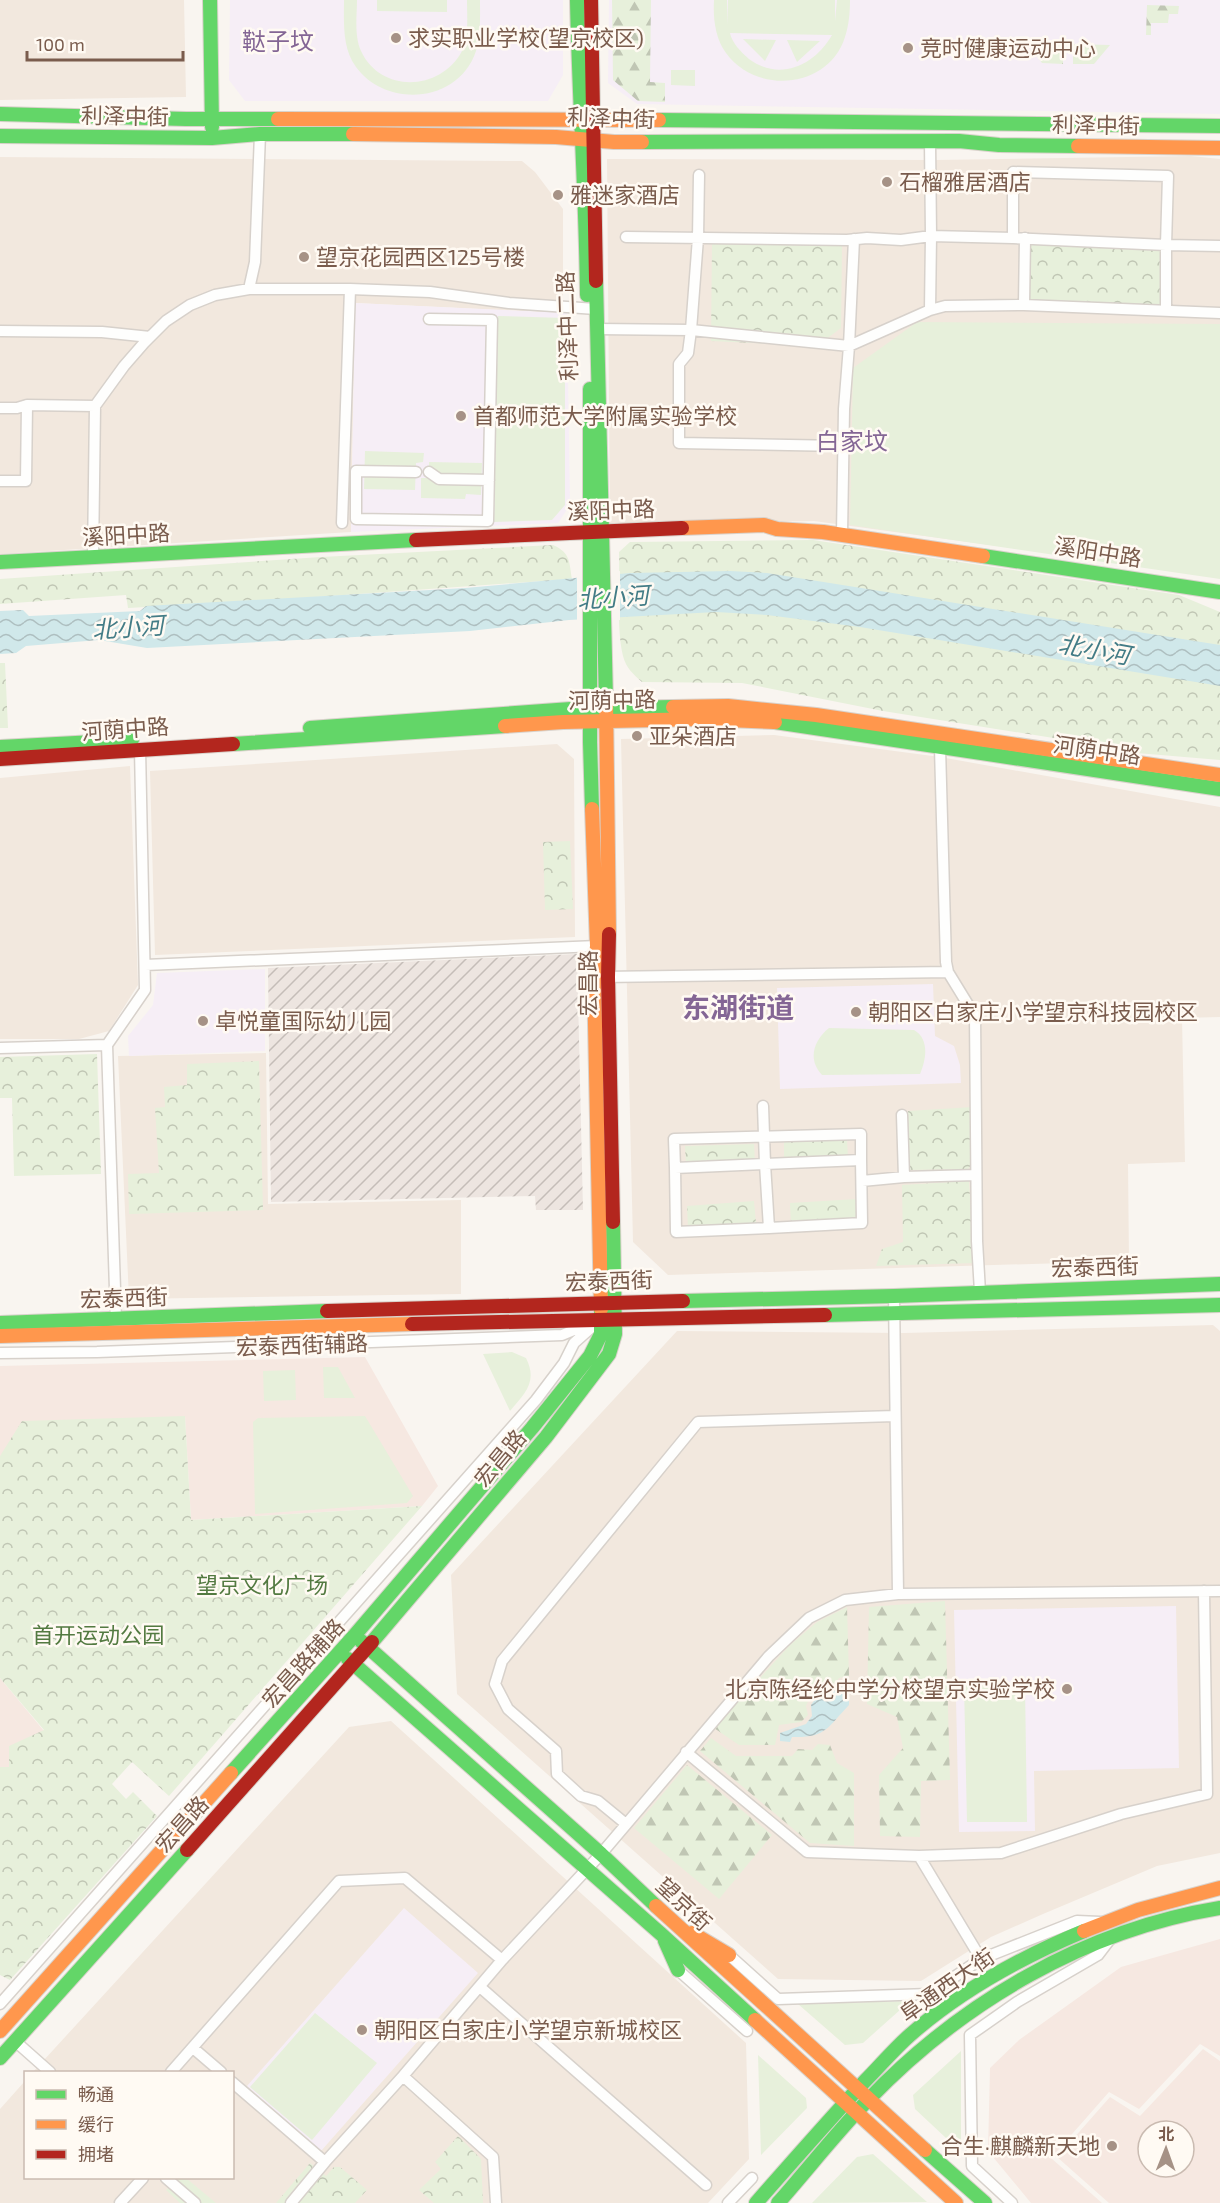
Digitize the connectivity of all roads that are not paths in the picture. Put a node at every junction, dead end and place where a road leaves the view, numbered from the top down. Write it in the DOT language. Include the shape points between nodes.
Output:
graph roads {
  1 [pos="210,0"];
  2 [pos="577,0"];
  3 [pos="591,0"];
  4 [pos="0,114"];
  5 [pos="212,118"];
  6 [pos="587,119"];
  7 [pos="1220,126"];
  8 [pos="260,134"];
  9 [pos="0,136"];
  10 [pos="213,138"];
  11 [pos="588,140"];
  12 [pos="930,142"];
  13 [pos="1220,148"];
  14 [pos="699,175"];
  15 [pos="931,236"];
  16 [pos="626,237"];
  17 [pos="698,238"];
  18 [pos="1013,238"];
  19 [pos="1025,238"];
  20 [pos="854,239"];
  21 [pos="1166,245"];
  22 [pos="1220,246"];
  23 [pos="350,289"];
  24 [pos="249,290"];
  25 [pos="1024,305"];
  26 [pos="592,309"];
  27 [pos="930,309"];
  28 [pos="1166,311"];
  29 [pos="1220,313"];
  30 [pos="429,319"];
  31 [pos="597,330"];
  32 [pos="691,330"];
  33 [pos="0,331"];
  34 [pos="150,338"];
  35 [pos="849,346"];
  36 [pos="27,405"];
  37 [pos="95,406"];
  38 [pos="0,408"];
  39 [pos="842,446"];
  40 [pos="416,472"];
  41 [pos="429,472"];
  42 [pos="489,480"];
  43 [pos="0,481"];
  44 [pos="417,518"];
  45 [pos="342,523"];
  46 [pos="596,531"];
  47 [pos="842,535"];
  48 [pos="417,540"];
  49 [pos="93,558"];
  50 [pos="0,562"];
  51 [pos="1220,592"];
  52 [pos="597,626"];
  53 [pos="590,709"];
  54 [pos="607,716"];
  55 [pos="590,723"];
  56 [pos="0,747"];
  57 [pos="940,748"];
  58 [pos="140,749"];
  59 [pos="0,759"];
  60 [pos="1220,775"];
  61 [pos="1220,789"];
  62 [pos="597,946"];
  63 [pos="145,965"];
  64 [pos="948,972"];
  65 [pos="594,977"];
  66 [pos="608,977"];
  67 [pos="107,1045"];
  68 [pos="0,1048"];
  69 [pos="763,1106"];
  70 [pos="902,1115"];
  71 [pos="764,1138"];
  72 [pos="861,1160"];
  73 [pos="765,1164"];
  74 [pos="675,1168"];
  75 [pos="976,1175"];
  76 [pos="904,1178"];
  77 [pos="862,1181"];
  78 [pos="769,1228"];
  79 [pos="1220,1284"];
  80 [pos="980,1292"];
  81 [pos="894,1296"];
  82 [pos="607,1303"];
  83 [pos="1220,1305"];
  84 [pos="894,1314"];
  85 [pos="608,1319"];
  86 [pos="116,1320"];
  87 [pos="0,1323"];
  88 [pos="0,1336"];
  89 [pos="0,1353"];
  90 [pos="895,1416"];
  91 [pos="1204,1591"];
  92 [pos="1220,1591"];
  93 [pos="898,1594"];
  94 [pos="354,1636"];
  95 [pos="368,1646"];
  96 [pos="339,1653"];
  97 [pos="354,1664"];
  98 [pos="686,1752"];
  99 [pos="626,1824"];
  100 [pos="601,1854"];
  101 [pos="919,1856"];
  102 [pos="587,1870"];
  103 [pos="1220,1888"];
  104 [pos="1220,1908"];
  105 [pos="1104,1922"];
  106 [pos="673,1923"];
  107 [pos="661,1934"];
  108 [pos="1113,1936"];
  109 [pos="729,1955"];
  110 [pos="981,1959"];
  111 [pos="502,1960"];
  112 [pos="678,1970"];
  113 [pos="480,1987"];
  114 [pos="0,2004"];
  115 [pos="0,2031"];
  116 [pos="747,2031"];
  117 [pos="15,2041"];
  118 [pos="193,2048"];
  119 [pos="0,2058"];
  120 [pos="48,2071"];
  121 [pos="173,2071"];
  122 [pos="219,2071"];
  123 [pos="403,2076"];
  124 [pos="234,2084"];
  125 [pos="857,2090"];
  126 [pos="868,2100"];
  127 [pos="845,2103"];
  128 [pos="856,2112"];
  129 [pos="325,2162"];
  130 [pos="752,2178"];
  131 [pos="142,2179"];
  132 [pos="167,2179"];
  133 [pos="706,2185"];
  134 [pos="120,2203"];
  135 [pos="195,2203"];
  136 [pos="291,2203"];
  137 [pos="496,2203"];
  138 [pos="728,2203"];
  139 [pos="756,2203"];
  140 [pos="778,2203"];
  141 [pos="956,2203"];
  142 [pos="985,2203"];
  143 [pos="1012,2203"];
  1 -- 5 [label="street"];
  2 -- 6 [label="street, 利泽中二路"];
  3 -- 6 [label="street, 利泽中二路"];
  4 -- 5 [label="street, 利泽中街"];
  5 -- 6 [label="street, 利泽中街"];
  5 -- 10 [label="street"];
  6 -- 7 [label="street, 利泽中街"];
  6 -- 11 [label="street, 利泽中二路"];
  8 -- 10 [label="street, 利泽中街"];
  8 -- 11 [label="street, 利泽中街" via="431,134"];
  8 -- 24 [label="street" via="255,262"];
  9 -- 10 [label="street, 利泽中街"];
  11 -- 12 [label="street, 利泽中街"];
  11 -- 26 [label="street, 利泽中二路"];
  12 -- 13 [label="street, 利泽中街"];
  12 -- 15 [label="street"];
  14 -- 17 [label="street"];
  15 -- 18 [label="street"];
  15 -- 20 [label="street"];
  15 -- 27 [label="street"];
  16 -- 17 [label="street"];
  17 -- 20 [label="street"];
  17 -- 32 [label="street"];
  18 -- 19 [label="street"];
  18 -- 21 [label="street" via="1013,172 1168,176"];
  19 -- 21 [label="street"];
  19 -- 25 [label="street"];
  20 -- 35 [label="street"];
  21 -- 22 [label="street"];
  21 -- 28 [label="street"];
  23 -- 24 [label="street"];
  23 -- 26 [label="street" via="430,292"];
  23 -- 45 [label="street"];
  24 -- 34 [label="street" via="215,295 190,305"];
  25 -- 27 [label="street"];
  25 -- 28 [label="street"];
  26 -- 31 [label="street, 利泽中二路"];
  26 -- 46 [label="street, 利泽中二路"];
  27 -- 35 [label="street"];
  28 -- 29 [label="street"];
  30 -- 42 [label="street" via="492,320"];
  31 -- 32 [label="street"];
  31 -- 46 [label="street, 利泽中二路"];
  32 -- 35 [label="street"];
  32 -- 39 [label="street" via="688,352 679,364 679,443"];
  33 -- 34 [label="street" via="102,332"];
  34 -- 37 [label="street"];
  35 -- 39 [label="street"];
  36 -- 37 [label="street"];
  36 -- 38 [label="street"];
  36 -- 43 [label="street" via="26,481"];
  37 -- 49 [label="street"];
  39 -- 47 [label="street"];
  40 -- 44 [label="street" via="356,471 356,519"];
  41 -- 42 [label="street" via="439,479"];
  42 -- 44 [label="street" via="488,521"];
  44 -- 48 [label="street"];
  46 -- 47 [label="street, 溪阳中路" via="764,525"];
  46 -- 48 [label="street, 溪阳中路"];
  46 -- 52 [label="street, 利泽中二路"];
  47 -- 51 [label="street, 溪阳中路"];
  48 -- 49 [label="street, 溪阳中路"];
  49 -- 50 [label="street, 溪阳中路"];
  52 -- 53 [label="street, 利泽中二路"];
  52 -- 54 [label="street, 利泽中二路"];
  53 -- 54 [label="street, 河荫中路"];
  53 -- 55 [label="street, 利泽中二路"];
  53 -- 56 [label="street, 河荫中路"];
  54 -- 55 [label="street, 河荫中路"];
  54 -- 57 [label="street, 河荫中路" via="746,719"];
  54 -- 60 [label="street, 河荫中路" via="638,706 780,710"];
  54 -- 66 [label="street, 宏昌路"];
  55 -- 58 [label="street, 河荫中路"];
  55 -- 62 [label="street, 宏昌路"];
  57 -- 61 [label="street, 河荫中路"];
  57 -- 64 [label="street"];
  58 -- 59 [label="street, 河荫中路"];
  58 -- 63 [label="street"];
  62 -- 63 [label="street"];
  62 -- 65 [label="street, 宏昌路"];
  63 -- 67 [label="street" via="145,990"];
  64 -- 66 [label="street"];
  64 -- 75 [label="street" via="975,1016"];
  65 -- 66 [label="street"];
  65 -- 82 [label="street, 宏昌路"];
  66 -- 82 [label="street, 宏昌路"];
  67 -- 68 [label="street"];
  67 -- 86 [label="street"];
  69 -- 71 [label="street"];
  70 -- 76 [label="street"];
  71 -- 72 [label="street" via="861,1134"];
  71 -- 73 [label="street"];
  71 -- 74 [label="street" via="674,1140"];
  72 -- 73 [label="street"];
  72 -- 77 [label="street"];
  73 -- 74 [label="street"];
  73 -- 78 [label="street"];
  74 -- 78 [label="street" via="676,1232"];
  75 -- 76 [label="street"];
  75 -- 80 [label="street"];
  76 -- 77 [label="street"];
  77 -- 78 [label="street" via="862,1223"];
  79 -- 80 [label="street, 宏泰西街"];
  80 -- 81 [label="street, 宏泰西街"];
  81 -- 82 [label="street, 宏泰西街"];
  81 -- 84 [label="street"];
  82 -- 85 [label="street, 宏昌路"];
  82 -- 86 [label="street, 宏泰西街"];
  83 -- 84 [label="street, 宏泰西街"];
  84 -- 85 [label="street, 宏泰西街"];
  84 -- 90 [label="street"];
  85 -- 88 [label="street, 宏泰西街"];
  85 -- 89 [label="street, 宏泰西街辅路" via="562,1335"];
  85 -- 94 [label="street, 宏昌路" via="590,1356"];
  85 -- 95 [label="street, 宏昌路" via="615,1334 603,1364"];
  85 -- 114 [label="street, 宏昌路辅路" via="574,1343 536,1400"];
  86 -- 87 [label="street, 宏泰西街"];
  90 -- 93 [label="street"];
  90 -- 99 [label="street" via="698,1422 502,1661 495,1684 508,1709 556,1751 557,1774 581,1796 598,1801"];
  91 -- 92 [label="street"];
  91 -- 93 [label="street"];
  91 -- 101 [label="street" via="1207,1794 1121,1814 1001,1853"];
  93 -- 98 [label="street" via="845,1600 809,1618 769,1656"];
  94 -- 95 [label="street, 望京街"];
  94 -- 96 [label="street, 宏昌路"];
  95 -- 97 [label="street, 宏昌路"];
  95 -- 100 [label="street, 望京街"];
  96 -- 97 [label="street, 望京街"];
  96 -- 115 [label="street, 宏昌路"];
  97 -- 102 [label="street, 望京街"];
  97 -- 117 [label="street, 宏昌路"];
  98 -- 99 [label="street"];
  98 -- 101 [label="street" via="807,1852"];
  99 -- 100 [label="street"];
  100 -- 102 [label="street"];
  100 -- 106 [label="street, 望京街"];
  101 -- 110 [label="street"];
  102 -- 107 [label="street, 望京街"];
  102 -- 111 [label="street"];
  103 -- 105 [label="street, 阜通西大街"];
  104 -- 108 [label="street, 阜通西大街" via="1178,1915"];
  105 -- 110 [label="street" via="1077,1921"];
  105 -- 125 [label="street, 阜通西大街" via="1009,1966 957,1999 910,2036"];
  106 -- 109 [label="street"];
  106 -- 125 [label="street, 望京街"];
  107 -- 112 [label="street"];
  107 -- 127 [label="street, 望京街"];
  108 -- 126 [label="street, 阜通西大街" via="1036,1971 981,2004 937,2037"];
  108 -- 143 [label="street" via="1098,1955 1017,2002 970,2035 972,2166"];
  109 -- 110 [label="street" via="778,1999 929,1994"];
  111 -- 113 [label="street"];
  111 -- 118 [label="street" via="405,1878 339,1881"];
  112 -- 116 [label="street"];
  113 -- 123 [label="street"];
  113 -- 133 [label="street"];
  117 -- 119 [label="street, 宏昌路"];
  117 -- 120 [label="street"];
  118 -- 121 [label="street"];
  118 -- 122 [label="street"];
  123 -- 129 [label="street"];
  123 -- 137 [label="street" via="493,2157"];
  124 -- 129 [label="street"];
  125 -- 126 [label="street, 望京街"];
  125 -- 127 [label="street, 阜通西大街"];
  126 -- 128 [label="street, 阜通西大街"];
  126 -- 142 [label="street, 望京街"];
  127 -- 128 [label="street, 望京街"];
  127 -- 139 [label="street, 阜通西大街"];
  128 -- 140 [label="street, 阜通西大街"];
  128 -- 141 [label="street, 望京街"];
  129 -- 136 [label="street"];
  130 -- 138 [label="street"];
  131 -- 134 [label="street"];
  132 -- 135 [label="street"];
}
